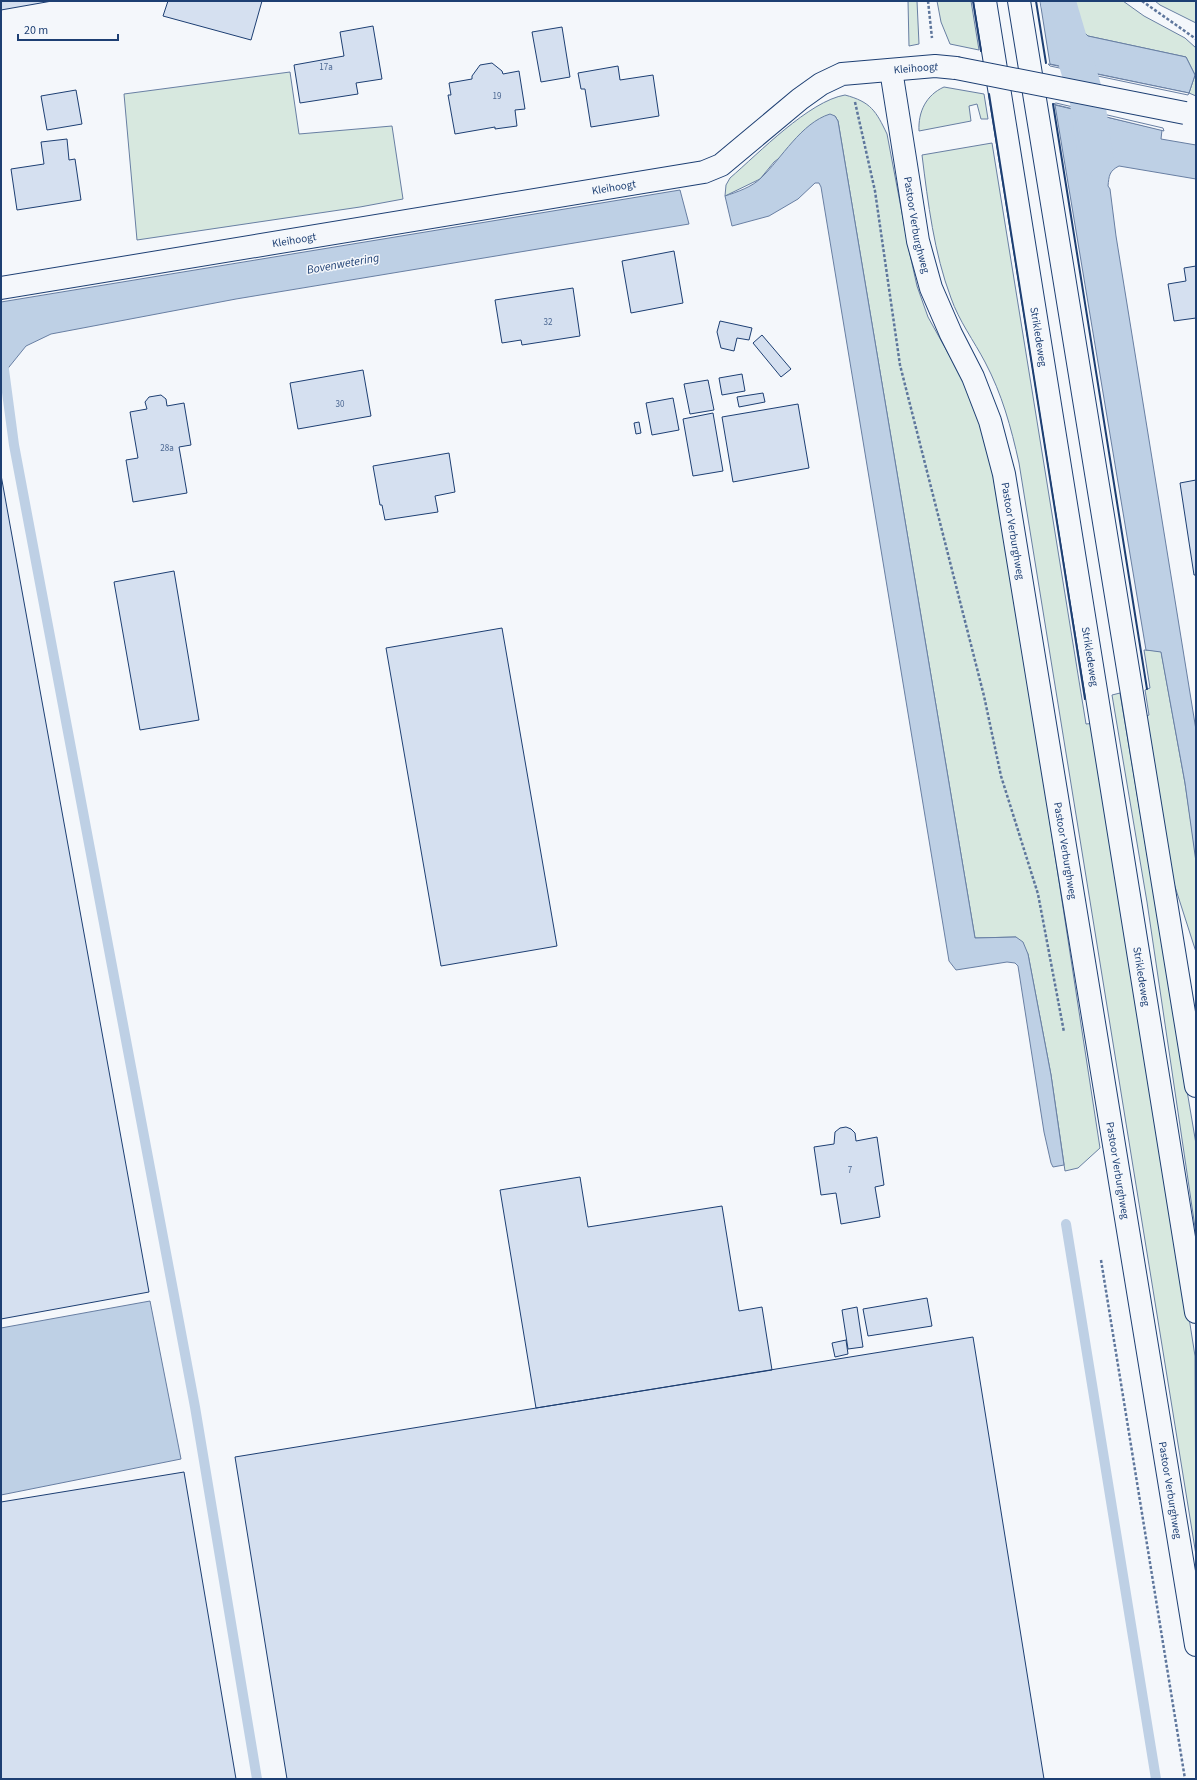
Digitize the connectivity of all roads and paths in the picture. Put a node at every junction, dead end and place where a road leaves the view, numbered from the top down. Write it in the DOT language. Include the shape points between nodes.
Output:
graph roads {
  1 [pos="928,1"];
  2 [pos="985,1"];
  3 [pos="1019,1"];
  4 [pos="1142,1"];
  5 [pos="1196,39"];
  6 [pos="935,66"];
  7 [pos="891,70"];
  8 [pos="850,74"];
  9 [pos="1191,114"];
  10 [pos="1,288"];
  11 [pos="1064,1032"];
  12 [pos="1196,1086"];
  13 [pos="1101,1255"];
  14 [pos="1196,1312"];
  15 [pos="1196,1645"];
  16 [pos="1185,1779"];
  1 -- 6 [label="path"];
  2 -- 14 [label="street, Strikledeweg"];
  3 -- 12 [label="street"];
  4 -- 5 [label="path"];
  6 -- 7 [label="street, Kleihoogt"];
  6 -- 9 [label="street, Kleihoogt, bridge"];
  7 -- 8 [label="street, Kleihoogt"];
  7 -- 15 [label="street, Pastoor Verburghweg" via="918,241 930,288 950,334 973,376 990,421 1004,474"];
  8 -- 10 [label="street, Kleihoogt" via="842,74 821,84 720,165 704,172"];
  8 -- 11 [label="path" via="875,191 900,365 1002,776 1038,894"];
  13 -- 16 [label="path"];
}
